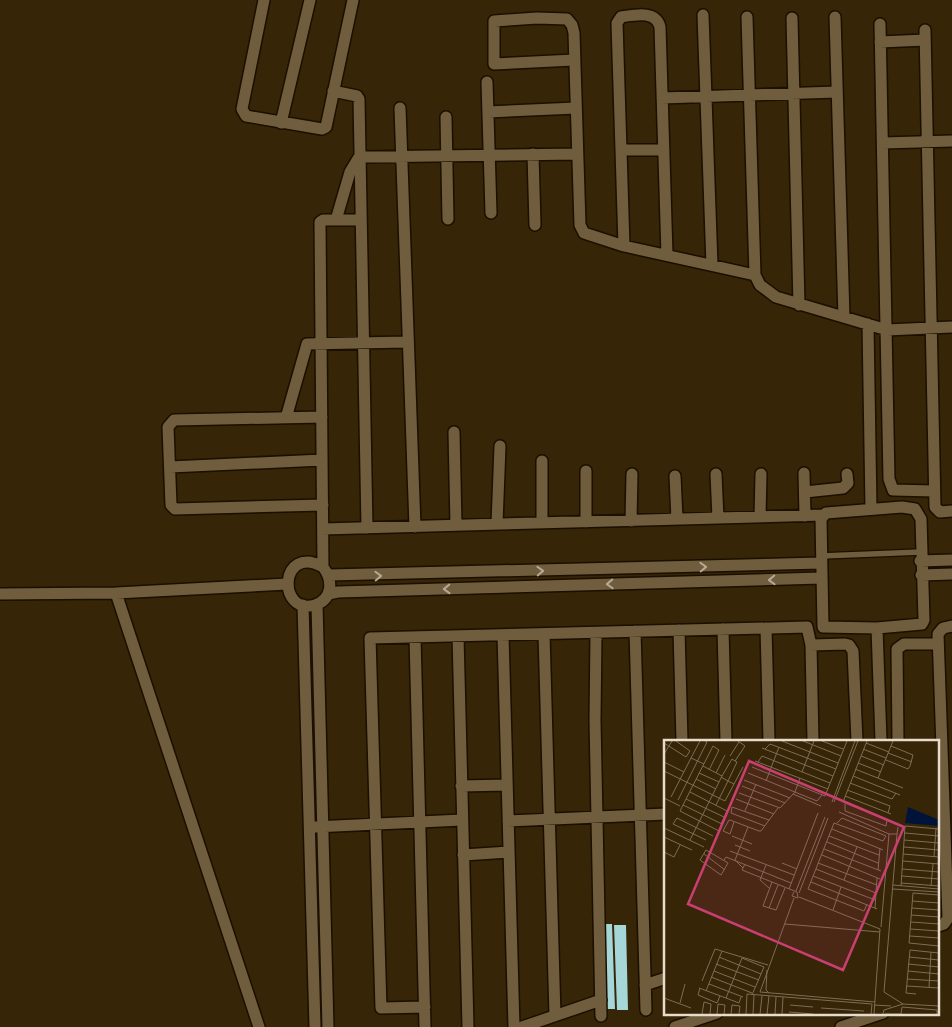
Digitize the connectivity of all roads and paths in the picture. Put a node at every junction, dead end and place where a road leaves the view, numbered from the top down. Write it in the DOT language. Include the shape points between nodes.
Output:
graph roads {
  1 [pos="264,0"];
  2 [pos="310,0"];
  3 [pos="353,0"];
  4 [pos="702,15"];
  5 [pos="747,17"];
  6 [pos="835,17"];
  7 [pos="792,18"];
  8 [pos="880,24"];
  9 [pos="880,42"];
  10 [pos="574,60"];
  11 [pos="487,82"];
  12 [pos="334,91"];
  13 [pos="837,92"];
  14 [pos="794,94"];
  15 [pos="750,95"];
  16 [pos="706,97"];
  17 [pos="662,98"];
  18 [pos="400,108"];
  19 [pos="576,108"];
  20 [pos="488,112"];
  21 [pos="446,118"];
  22 [pos="281,123"];
  23 [pos="952,141"];
  24 [pos="927,142"];
  25 [pos="883,143"];
  26 [pos="621,150"];
  27 [pos="664,150"];
  28 [pos="533,154"];
  29 [pos="577,154"];
  30 [pos="489,155"];
  31 [pos="447,156"];
  32 [pos="359,157"];
  33 [pos="402,157"];
  34 [pos="491,213"];
  35 [pos="448,219"];
  36 [pos="336,220"];
  37 [pos="360,220"];
  38 [pos="535,225"];
  39 [pos="624,246"];
  40 [pos="667,255"];
  41 [pos="712,265"];
  42 [pos="756,274"];
  43 [pos="799,305"];
  44 [pos="844,317"];
  45 [pos="868,324"];
  46 [pos="952,327"];
  47 [pos="931,328"];
  48 [pos="887,330"];
  49 [pos="364,342"];
  50 [pos="407,342"];
  51 [pos="321,343"];
  52 [pos="322,417"];
  53 [pos="286,418"];
  54 [pos="454,432"];
  55 [pos="500,446"];
  56 [pos="322,460"];
  57 [pos="542,461"];
  58 [pos="170,467"];
  59 [pos="586,471"];
  60 [pos="804,473"];
  61 [pos="632,474"];
  62 [pos="716,474"];
  63 [pos="760,474"];
  64 [pos="847,474"];
  65 [pos="675,476"];
  66 [pos="934,491"];
  67 [pos="805,492"];
  68 [pos="323,505"];
  69 [pos="871,509"];
  70 [pos="952,511"];
  71 [pos="823,515"];
  72 [pos="805,516"];
  73 [pos="760,517"];
  74 [pos="718,518"];
  75 [pos="677,519"];
  76 [pos="631,521"];
  77 [pos="586,522"];
  78 [pos="542,523"];
  79 [pos="497,524"];
  80 [pos="456,525"];
  81 [pos="414,527"];
  82 [pos="367,528"];
  83 [pos="323,529"];
  84 [pos="921,557"];
  85 [pos="821,560"];
  86 [pos="952,560"];
  87 [pos="326,571"];
  88 [pos="952,574"];
  89 [pos="921,575"];
  90 [pos="821,578"];
  91 [pos="287,584"];
  92 [pos="116,593"];
  93 [pos="0,594"];
  94 [pos="328,594"];
  95 [pos="317,604"];
  96 [pos="303,605"];
  97 [pos="952,626"];
  98 [pos="766,628"];
  99 [pos="877,628"];
  100 [pos="723,629"];
  101 [pos="679,630"];
  102 [pos="635,631"];
  103 [pos="596,633"];
  104 [pos="544,634"];
  105 [pos="503,635"];
  106 [pos="458,636"];
  107 [pos="415,637"];
  108 [pos="938,644"];
  109 [pos="811,645"];
  110 [pos="682,740"];
  111 [pos="726,740"];
  112 [pos="769,740"];
  113 [pos="813,740"];
  114 [pos="857,740"];
  115 [pos="881,740"];
  116 [pos="898,740"];
  117 [pos="507,785"];
  118 [pos="461,786"];
  119 [pos="945,808"];
  120 [pos="664,814"];
  121 [pos="640,815"];
  122 [pos="598,816"];
  123 [pos="549,819"];
  124 [pos="462,820"];
  125 [pos="508,821"];
  126 [pos="420,822"];
  127 [pos="375,824"];
  128 [pos="322,827"];
  129 [pos="310,828"];
  130 [pos="509,852"];
  131 [pos="463,855"];
  132 [pos="940,925"];
  133 [pos="664,979"];
  134 [pos="645,985"];
  135 [pos="601,1000"];
  136 [pos="425,1007"];
  137 [pos="646,1010"];
  138 [pos="714,1014"];
  139 [pos="880,1014"];
  140 [pos="555,1016"];
  141 [pos="602,1016"];
  142 [pos="259,1027"];
  143 [pos="315,1027"];
  144 [pos="328,1027"];
  145 [pos="425,1027"];
  146 [pos="468,1027"];
  147 [pos="514,1027"];
  148 [pos="522,1027"];
  149 [pos="675,1027"];
  150 [pos="841,1027"];
  1 -- 22 [label="street" via="242,110 246,116"];
  2 -- 22 [label="street"];
  3 -- 12 [label="street"];
  4 -- 16 [label="street"];
  5 -- 15 [label="street"];
  6 -- 13 [label="street"];
  7 -- 14 [label="street"];
  8 -- 9 [label="street"];
  9 -- 24 [label="street" via="925,35"];
  9 -- 25 [label="street"];
  10 -- 10 [label="street" via="574,28 567,19 494,21 494,64"];
  10 -- 19 [label="street"];
  11 -- 20 [label="street"];
  12 -- 22 [label="street" via="324,129"];
  12 -- 32 [label="street" via="359,99"];
  13 -- 14 [label="street"];
  13 -- 44 [label="street"];
  14 -- 15 [label="street"];
  14 -- 43 [label="street"];
  15 -- 16 [label="street"];
  15 -- 42 [label="street"];
  16 -- 17 [label="street"];
  16 -- 41 [label="street"];
  17 -- 26 [label="street" via="658,21 641,15 619,18 616,30"];
  17 -- 27 [label="street"];
  18 -- 33 [label="street"];
  19 -- 20 [label="street"];
  19 -- 29 [label="street"];
  20 -- 30 [label="street"];
  21 -- 31 [label="street"];
  23 -- 24 [label="street"];
  24 -- 25 [label="street"];
  24 -- 47 [label="street"];
  25 -- 48 [label="street"];
  26 -- 27 [label="street"];
  26 -- 39 [label="street"];
  27 -- 40 [label="street"];
  28 -- 29 [label="street"];
  28 -- 30 [label="street"];
  28 -- 38 [label="street"];
  29 -- 39 [label="street" via="582,231"];
  30 -- 31 [label="street"];
  30 -- 34 [label="street"];
  31 -- 33 [label="street"];
  31 -- 35 [label="street"];
  32 -- 33 [label="street"];
  32 -- 36 [label="street" via="350,172"];
  32 -- 37 [label="street"];
  33 -- 50 [label="street"];
  36 -- 37 [label="street"];
  36 -- 51 [label="street" via="320,222"];
  37 -- 49 [label="street"];
  39 -- 40 [label="street"];
  40 -- 41 [label="street"];
  41 -- 42 [label="street"];
  42 -- 43 [label="street" via="766,291"];
  43 -- 44 [label="street"];
  44 -- 45 [label="street"];
  45 -- 48 [label="street"];
  45 -- 69 [label="street"];
  46 -- 47 [label="street"];
  47 -- 48 [label="street"];
  47 -- 66 [label="street"];
  48 -- 66 [label="street" via="891,486 901,492"];
  49 -- 50 [label="street"];
  49 -- 51 [label="street"];
  49 -- 82 [label="street"];
  50 -- 81 [label="street"];
  51 -- 52 [label="street"];
  51 -- 53 [label="street" via="308,343 304,348"];
  52 -- 53 [label="street"];
  52 -- 56 [label="street"];
  53 -- 58 [label="street" via="173,421 168,427"];
  54 -- 80 [label="street"];
  55 -- 79 [label="street"];
  56 -- 58 [label="street"];
  56 -- 68 [label="street"];
  57 -- 78 [label="street"];
  58 -- 68 [label="street" via="171,505 175,509"];
  59 -- 77 [label="street"];
  60 -- 67 [label="street"];
  61 -- 76 [label="street"];
  62 -- 74 [label="street"];
  63 -- 73 [label="street"];
  64 -- 67 [label="street" via="848,483 843,488"];
  65 -- 75 [label="street"];
  66 -- 70 [label="street" via="935,509"];
  67 -- 72 [label="street"];
  68 -- 83 [label="street"];
  69 -- 71 [label="street"];
  69 -- 84 [label="street" via="902,507 918,510"];
  71 -- 72 [label="street"];
  71 -- 85 [label="street"];
  72 -- 73 [label="street"];
  73 -- 74 [label="street"];
  74 -- 75 [label="street"];
  75 -- 76 [label="street"];
  76 -- 77 [label="street"];
  77 -- 78 [label="street"];
  78 -- 79 [label="street"];
  79 -- 80 [label="street"];
  80 -- 81 [label="street"];
  81 -- 82 [label="street"];
  82 -- 83 [label="street"];
  83 -- 87 [label="street"];
  84 -- 85 [label="lane"];
  84 -- 86 [label="street"];
  84 -- 89 [label="street"];
  87 -- 85 [label="street, one-way"];
  85 -- 90 [label="street"];
  87 -- 91 [label="street" via="314,562 304,562 289,574"];
  87 -- 94 [label="street" via="331,585"];
  88 -- 89 [label="street"];
  89 -- 99 [label="street" via="922,624"];
  90 -- 94 [label="street, one-way"];
  90 -- 99 [label="street" via="822,627"];
  91 -- 92 [label="street"];
  91 -- 96 [label="street" via="295,601"];
  92 -- 93 [label="street"];
  92 -- 142 [label="street"];
  94 -- 95 [label="street"];
  95 -- 96 [label="street"];
  95 -- 128 [label="street"];
  96 -- 129 [label="street"];
  97 -- 108 [label="street" via="940,630"];
  98 -- 100 [label="street"];
  98 -- 109 [label="street" via="807,627"];
  98 -- 112 [label="street"];
  99 -- 115 [label="street"];
  100 -- 101 [label="street"];
  100 -- 111 [label="street"];
  101 -- 102 [label="street"];
  101 -- 110 [label="street"];
  102 -- 103 [label="street"];
  102 -- 121 [label="street"];
  103 -- 104 [label="street"];
  103 -- 122 [label="street"];
  104 -- 105 [label="street"];
  104 -- 123 [label="street"];
  105 -- 106 [label="street"];
  105 -- 117 [label="street"];
  106 -- 107 [label="street"];
  106 -- 118 [label="street"];
  107 -- 126 [label="street"];
  107 -- 127 [label="street" via="370,638"];
  108 -- 116 [label="street" via="904,644 897,649"];
  108 -- 119 [label="street"];
  109 -- 113 [label="street"];
  109 -- 114 [label="street" via="845,644 853,651"];
  117 -- 118 [label="street"];
  117 -- 125 [label="street"];
  118 -- 124 [label="street"];
  119 -- 132 [label="street" via="948,918"];
  120 -- 121 [label="street"];
  121 -- 122 [label="street"];
  121 -- 134 [label="street"];
  122 -- 123 [label="street"];
  122 -- 135 [label="street"];
  123 -- 125 [label="street"];
  123 -- 140 [label="street"];
  124 -- 126 [label="street"];
  124 -- 131 [label="street"];
  125 -- 130 [label="street"];
  126 -- 127 [label="street"];
  126 -- 136 [label="street"];
  127 -- 128 [label="street"];
  127 -- 136 [label="street" via="380,1008"];
  128 -- 129 [label="street"];
  128 -- 144 [label="street"];
  129 -- 143 [label="street"];
  130 -- 131 [label="street"];
  130 -- 147 [label="street"];
  131 -- 146 [label="street"];
  133 -- 134 [label="street"];
  134 -- 137 [label="street"];
  135 -- 140 [label="street"];
  135 -- 141 [label="street"];
  136 -- 145 [label="street"];
  138 -- 149 [label="street"];
  139 -- 150 [label="street"];
  140 -- 148 [label="street"];
}
